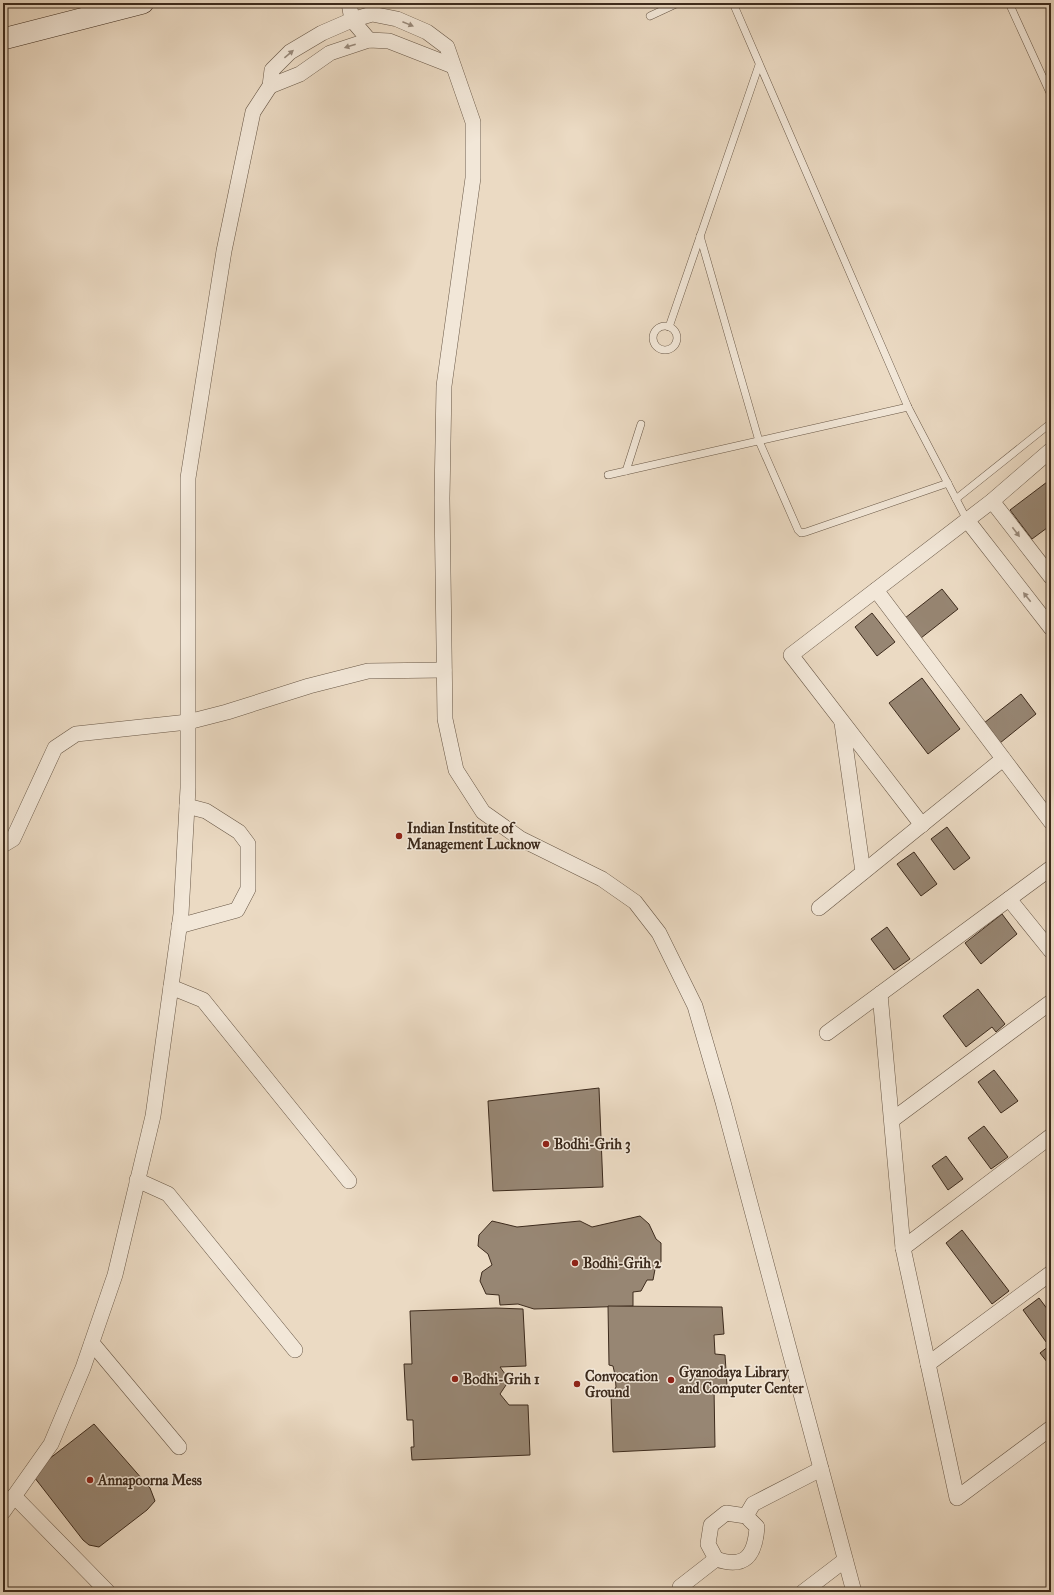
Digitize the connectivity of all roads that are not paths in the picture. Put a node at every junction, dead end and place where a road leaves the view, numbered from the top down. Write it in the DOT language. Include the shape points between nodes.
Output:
graph roads {
  1 [pos="143,3"];
  2 [pos="349,3"];
  3 [pos="678,3"];
  4 [pos="733,3"];
  5 [pos="1010,3"];
  6 [pos="371,9"];
  7 [pos="650,16"];
  8 [pos="352,20"];
  9 [pos="3,39"];
  10 [pos="369,40"];
  11 [pos="759,65"];
  12 [pos="453,66"];
  13 [pos="270,86"];
  14 [pos="1051,95"];
  15 [pos="700,236"];
  16 [pos="669,327"];
  17 [pos="908,406"];
  18 [pos="1051,423"];
  19 [pos="641,424"];
  20 [pos="759,441"];
  21 [pos="1051,450"];
  22 [pos="626,471"];
  23 [pos="608,475"];
  24 [pos="948,483"];
  25 [pos="956,499"];
  26 [pos="992,501"];
  27 [pos="968,520"];
  28 [pos="1051,577"];
  29 [pos="876,590"];
  30 [pos="1051,628"];
  31 [pos="444,670"];
  32 [pos="842,721"];
  33 [pos="188,722"];
  34 [pos="1003,759"];
  35 [pos="187,806"];
  36 [pos="1051,822"];
  37 [pos="922,824"];
  38 [pos="3,845"];
  39 [pos="1051,868"];
  40 [pos="863,872"];
  41 [pos="1009,899"];
  42 [pos="819,908"];
  43 [pos="179,926"];
  44 [pos="1051,951"];
  45 [pos="171,987"];
  46 [pos="880,994"];
  47 [pos="1051,1002"];
  48 [pos="827,1033"];
  49 [pos="892,1120"];
  50 [pos="1051,1136"];
  51 [pos="137,1180"];
  52 [pos="348,1181"];
  53 [pos="903,1248"];
  54 [pos="1051,1273"];
  55 [pos="92,1343"];
  56 [pos="295,1350"];
  57 [pos="928,1364"];
  58 [pos="1051,1428"];
  59 [pos="179,1447"];
  60 [pos="821,1469"];
  61 [pos="14,1496"];
  62 [pos="3,1512"];
  63 [pos="746,1516"];
  64 [pos="716,1559"];
  65 [pos="845,1560"];
  66 [pos="680,1590"];
  67 [pos="108,1592"];
  68 [pos="803,1592"];
  69 [pos="854,1592"];
  1 -- 9 [label="street"];
  2 -- 8 [label="street"];
  3 -- 7 [label="lane"];
  4 -- 11 [label="lane"];
  5 -- 14 [label="lane"];
  6 -- 8 [label="street"];
  6 -- 10 [label="street"];
  6 -- 12 [label="street, one-way" via="427,32 447,47"];
  8 -- 10 [label="street"];
  13 -- 8 [label="street, one-way" via="272,70 290,52 322,33"];
  10 -- 12 [label="street" via="389,41"];
  10 -- 13 [label="street, one-way" via="330,53 300,74"];
  11 -- 15 [label="lane"];
  11 -- 17 [label="lane"];
  12 -- 31 [label="street" via="473,122 473,178 444,386"];
  13 -- 33 [label="street" via="253,112 224,251 188,478"];
  15 -- 16 [label="lane"];
  15 -- 20 [label="lane"];
  17 -- 20 [label="lane"];
  17 -- 24 [label="lane"];
  18 -- 25 [label="lane"];
  19 -- 22 [label="lane"];
  20 -- 22 [label="lane"];
  20 -- 24 [label="lane" via="801,533"];
  21 -- 26 [label="street"];
  22 -- 23 [label="lane"];
  24 -- 25 [label="lane"];
  25 -- 27 [label="lane"];
  26 -- 27 [label="street"];
  26 -- 28 [label="street, one-way"];
  27 -- 29 [label="street"];
  30 -- 27 [label="street, one-way"];
  29 -- 32 [label="street" via="791,655"];
  29 -- 34 [label="street"];
  31 -- 33 [label="street" via="368,671"];
  31 -- 60 [label="street" via="444,720 456,770 483,812 521,840 602,879 635,902 659,933 695,1006"];
  32 -- 37 [label="street"];
  32 -- 40 [label="street"];
  33 -- 35 [label="street"];
  33 -- 38 [label="street" via="76,734 55,748 13,839"];
  34 -- 36 [label="street"];
  34 -- 37 [label="street"];
  35 -- 43 [label="street"];
  35 -- 43 [label="street" via="206,811 239,832 248,844 248,889 237,910"];
  37 -- 40 [label="street"];
  39 -- 41 [label="street"];
  40 -- 42 [label="street"];
  41 -- 44 [label="street"];
  41 -- 46 [label="street"];
  43 -- 45 [label="street"];
  45 -- 51 [label="street" via="152,1116"];
  45 -- 52 [label="street" via="204,1000"];
  46 -- 48 [label="street"];
  46 -- 49 [label="street"];
  47 -- 49 [label="street"];
  49 -- 53 [label="street"];
  50 -- 53 [label="street"];
  51 -- 55 [label="street" via="115,1275"];
  51 -- 56 [label="street" via="168,1194"];
  53 -- 57 [label="street"];
  54 -- 57 [label="street"];
  55 -- 59 [label="street"];
  55 -- 61 [label="street" via="51,1444"];
  57 -- 58 [label="street" via="957,1498"];
  60 -- 63 [label="street" via="753,1504"];
  60 -- 65 [label="street"];
  61 -- 62 [label="street"];
  61 -- 67 [label="street"];
  63 -- 64 [label="street" via="726,1513 711,1525 708,1544"];
  63 -- 64 [label="street" via="756,1527 756,1542 752,1553 741,1562 728,1564"];
  64 -- 66 [label="street"];
  65 -- 68 [label="street"];
  65 -- 69 [label="street"];
}
